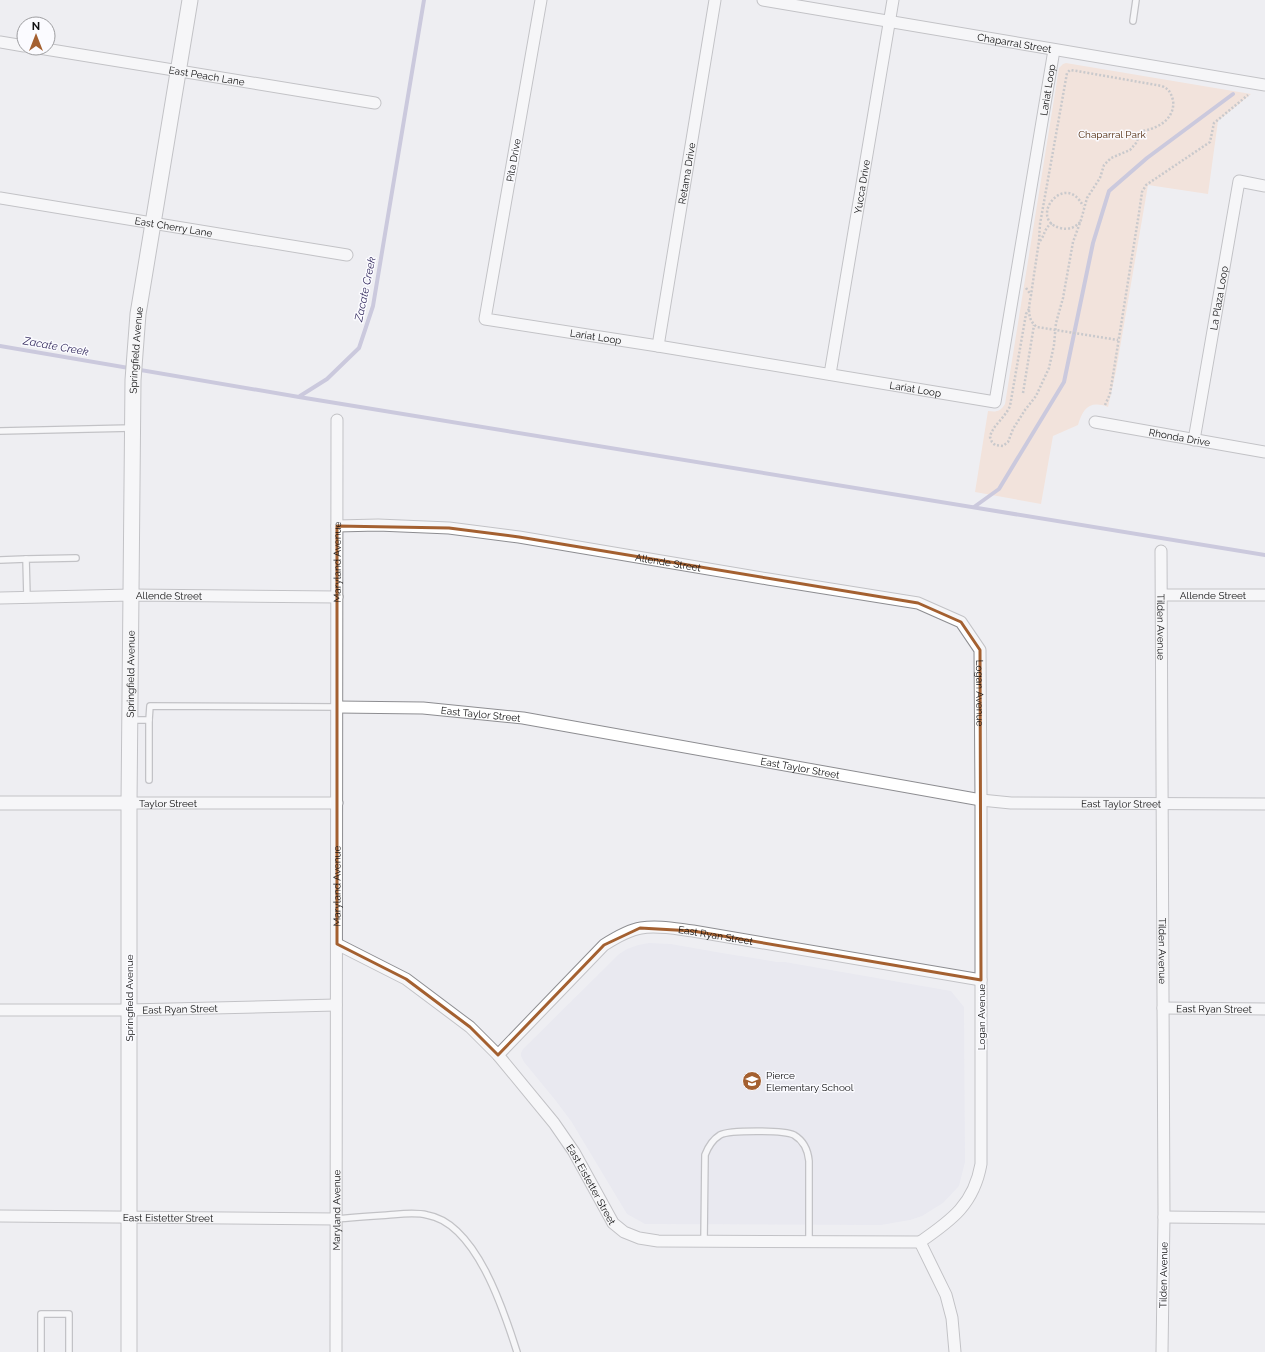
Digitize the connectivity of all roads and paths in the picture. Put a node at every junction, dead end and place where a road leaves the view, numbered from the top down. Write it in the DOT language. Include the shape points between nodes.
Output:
graph roads {
  1 [pos="190,0"];
  2 [pos="541,0"];
  3 [pos="715,0"];
  4 [pos="763,0"];
  5 [pos="893,0"];
  6 [pos="1136,0"];
  7 [pos="889,21"];
  8 [pos="1133,21"];
  9 [pos="0,42"];
  10 [pos="16,45"];
  11 [pos="1054,50"];
  12 [pos="56,51"];
  13 [pos="179,71"];
  14 [pos="1112,72"];
  15 [pos="1111,77"];
  16 [pos="1265,85"];
  17 [pos="1248,95"];
  18 [pos="375,103"];
  19 [pos="1265,186"];
  20 [pos="0,198"];
  21 [pos="1039,200"];
  22 [pos="1044,202"];
  23 [pos="1049,204"];
  24 [pos="1084,207"];
  25 [pos="1081,220"];
  26 [pos="153,223"];
  27 [pos="1052,223"];
  28 [pos="1039,242"];
  29 [pos="347,254"];
  30 [pos="1025,286"];
  31 [pos="1031,295"];
  32 [pos="1029,309"];
  33 [pos="485,319"];
  34 [pos="1034,326"];
  35 [pos="1056,331"];
  36 [pos="1118,340"];
  37 [pos="658,346"];
  38 [pos="830,374"];
  39 [pos="1023,393"];
  40 [pos="1105,405"];
  41 [pos="337,420"];
  42 [pos="1095,422"];
  43 [pos="132,428"];
  44 [pos="0,431"];
  45 [pos="1194,440"];
  46 [pos="1265,452"];
  47 [pos="337,526"];
  48 [pos="1161,551"];
  49 [pos="76,558"];
  50 [pos="26,559"];
  51 [pos="0,560"];
  52 [pos="131,595"];
  53 [pos="1162,595"];
  54 [pos="1265,595"];
  55 [pos="27,597"];
  56 [pos="337,597"];
  57 [pos="0,598"];
  58 [pos="980,650"];
  59 [pos="337,707"];
  60 [pos="130,720"];
  61 [pos="149,720"];
  62 [pos="149,780"];
  63 [pos="981,800"];
  64 [pos="0,803"];
  65 [pos="129,803"];
  66 [pos="337,803"];
  67 [pos="1162,803"];
  68 [pos="1265,804"];
  69 [pos="337,944"];
  70 [pos="982,980"];
  71 [pos="336,1005"];
  72 [pos="1163,1008"];
  73 [pos="1265,1009"];
  74 [pos="0,1010"];
  75 [pos="129,1010"];
  76 [pos="498,1055"];
  77 [pos="0,1216"];
  78 [pos="129,1216"];
  79 [pos="1164,1217"];
  80 [pos="336,1218"];
  81 [pos="1265,1218"];
  82 [pos="704,1241"];
  83 [pos="809,1242"];
  84 [pos="920,1242"];
  85 [pos="41,1352"];
  86 [pos="69,1352"];
  87 [pos="129,1352"];
  88 [pos="336,1352"];
  89 [pos="516,1352"];
  90 [pos="955,1352"];
  91 [pos="1162,1352"];
  1 -- 13 [label="main road, Springfield Avenue"];
  2 -- 33 [label="street, Pita Drive"];
  3 -- 37 [label="street, Retama Drive"];
  4 -- 7 [label="street, Chaparral Street"];
  5 -- 7 [label="street, Yucca Drive"];
  6 -- 8 [label="lane"];
  7 -- 11 [label="street, Chaparral Street"];
  7 -- 38 [label="street, Yucca Drive"];
  9 -- 10 [label="street"];
  11 -- 16 [label="street, Chaparral Street"];
  11 -- 38 [label="street, Lariat Loop" via="994,402"];
  12 -- 13 [label="street, East Peach Lane"];
  13 -- 18 [label="street, East Peach Lane"];
  13 -- 26 [label="main road, Springfield Avenue"];
  14 -- 15 [label="path"];
  15 -- 22 [label="path" via="1073,70 1067,73"];
  15 -- 24 [label="path" via="1166,88 1171,95 1173,110 1162,124 1141,132 1130,150 1111,158 1104,165"];
  17 -- 36 [label="path" via="1214,123 1210,142 1143,188"];
  19 -- 45 [label="street, La Plaza Loop" via="1239,181"];
  20 -- 26 [label="street, East Cherry Lane"];
  21 -- 22 [label="path"];
  22 -- 23 [label="path"];
  22 -- 28 [label="path"];
  23 -- 24 [label="path" via="1054,197 1066,193 1077,197"];
  23 -- 27 [label="path" via="1047,213"];
  24 -- 25 [label="path"];
  25 -- 27 [label="path" via="1067,229 1056,227"];
  25 -- 35 [label="path" via="1073,242"];
  26 -- 29 [label="street, East Cherry Lane"];
  26 -- 43 [label="main road, Springfield Avenue" via="134,350"];
  27 -- 28 [label="path" via="1045,229"];
  28 -- 31 [label="path"];
  30 -- 31 [label="path"];
  31 -- 32 [label="path"];
  32 -- 34 [label="path" via="1030,320"];
  32 -- 35 [label="path" via="1010,406 1006,415 990,433 990,439 995,445 1006,445 1016,424 1036,396 1049,368"];
  33 -- 37 [label="street, Lariat Loop"];
  34 -- 35 [label="path"];
  34 -- 39 [label="path"];
  35 -- 36 [label="path"];
  36 -- 40 [label="path" via="1110,394"];
  37 -- 38 [label="street, Lariat Loop"];
  41 -- 47 [label="street, Maryland Avenue"];
  42 -- 45 [label="street, Rhonda Drive"];
  43 -- 44 [label="lane"];
  43 -- 52 [label="main road, Springfield Avenue"];
  45 -- 46 [label="street, Rhonda Drive"];
  47 -- 56 [label="street, Maryland Avenue"];
  47 -- 58 [label="street, Allende Street" via="449,528 519,537 776,581 918,602 961,622"];
  48 -- 53 [label="street, Tilden Avenue"];
  49 -- 50 [label="lane"];
  50 -- 51 [label="lane"];
  50 -- 55 [label="lane"];
  52 -- 55 [label="street, Allende Street"];
  52 -- 56 [label="street, Allende Street"];
  52 -- 60 [label="main road, Springfield Avenue"];
  53 -- 54 [label="street, Allende Street"];
  53 -- 67 [label="street, Tilden Avenue"];
  55 -- 57 [label="street, Allende Street"];
  56 -- 59 [label="street, Maryland Avenue"];
  58 -- 63 [label="street, Logan Avenue"];
  59 -- 61 [label="lane" via="150,706"];
  59 -- 63 [label="street, East Taylor Street" via="423,708 523,718"];
  59 -- 66 [label="street, Maryland Avenue"];
  60 -- 61 [label="lane"];
  60 -- 65 [label="main road, Springfield Avenue"];
  61 -- 62 [label="lane"];
  63 -- 67 [label="street, East Taylor Street" via="1011,803"];
  63 -- 70 [label="street, Logan Avenue"];
  64 -- 65 [label="street, Taylor Street"];
  65 -- 66 [label="street, Taylor Street"];
  65 -- 75 [label="main road, Springfield Avenue"];
  66 -- 69 [label="street, Maryland Avenue"];
  67 -- 68 [label="street, East Taylor Street"];
  67 -- 72 [label="street, Tilden Avenue"];
  69 -- 71 [label="street, Maryland Avenue"];
  69 -- 76 [label="street, East Eistetter Street" via="406,979 470,1027"];
  70 -- 76 [label="street, East Ryan Street" via="693,931 663,927 640,928 604,945"];
  70 -- 84 [label="street, Logan Avenue" via="982,1164 979,1179 974,1192 956,1214"];
  71 -- 75 [label="street, East Ryan Street"];
  71 -- 80 [label="street, Maryland Avenue"];
  72 -- 73 [label="street, East Ryan Street"];
  72 -- 79 [label="street, Tilden Avenue"];
  74 -- 75 [label="street, East Ryan Street"];
  75 -- 78 [label="main road, Springfield Avenue"];
  76 -- 82 [label="street, East Eistetter Street" via="574,1152 613,1223 624,1232 639,1238 658,1241"];
  77 -- 78 [label="street, East Eistetter Street"];
  78 -- 80 [label="street, East Eistetter Street"];
  78 -- 87 [label="main road, Springfield Avenue"];
  79 -- 81 [label="street"];
  79 -- 91 [label="street, Tilden Avenue"];
  80 -- 88 [label="street, Maryland Avenue"];
  80 -- 89 [label="lane" via="422,1214 437,1217 450,1225 464,1237 491,1282 506,1318"];
  82 -- 83 [label="street, East Eistetter Street"];
  82 -- 83 [label="lane" via="705,1155 713,1140 721,1134 733,1132 786,1132 804,1144 808,1153"];
  83 -- 84 [label="street, East Eistetter Street"];
  84 -- 90 [label="street" via="946,1295 952,1318"];
  85 -- 86 [label="lane" via="41,1314 69,1314"];
}
